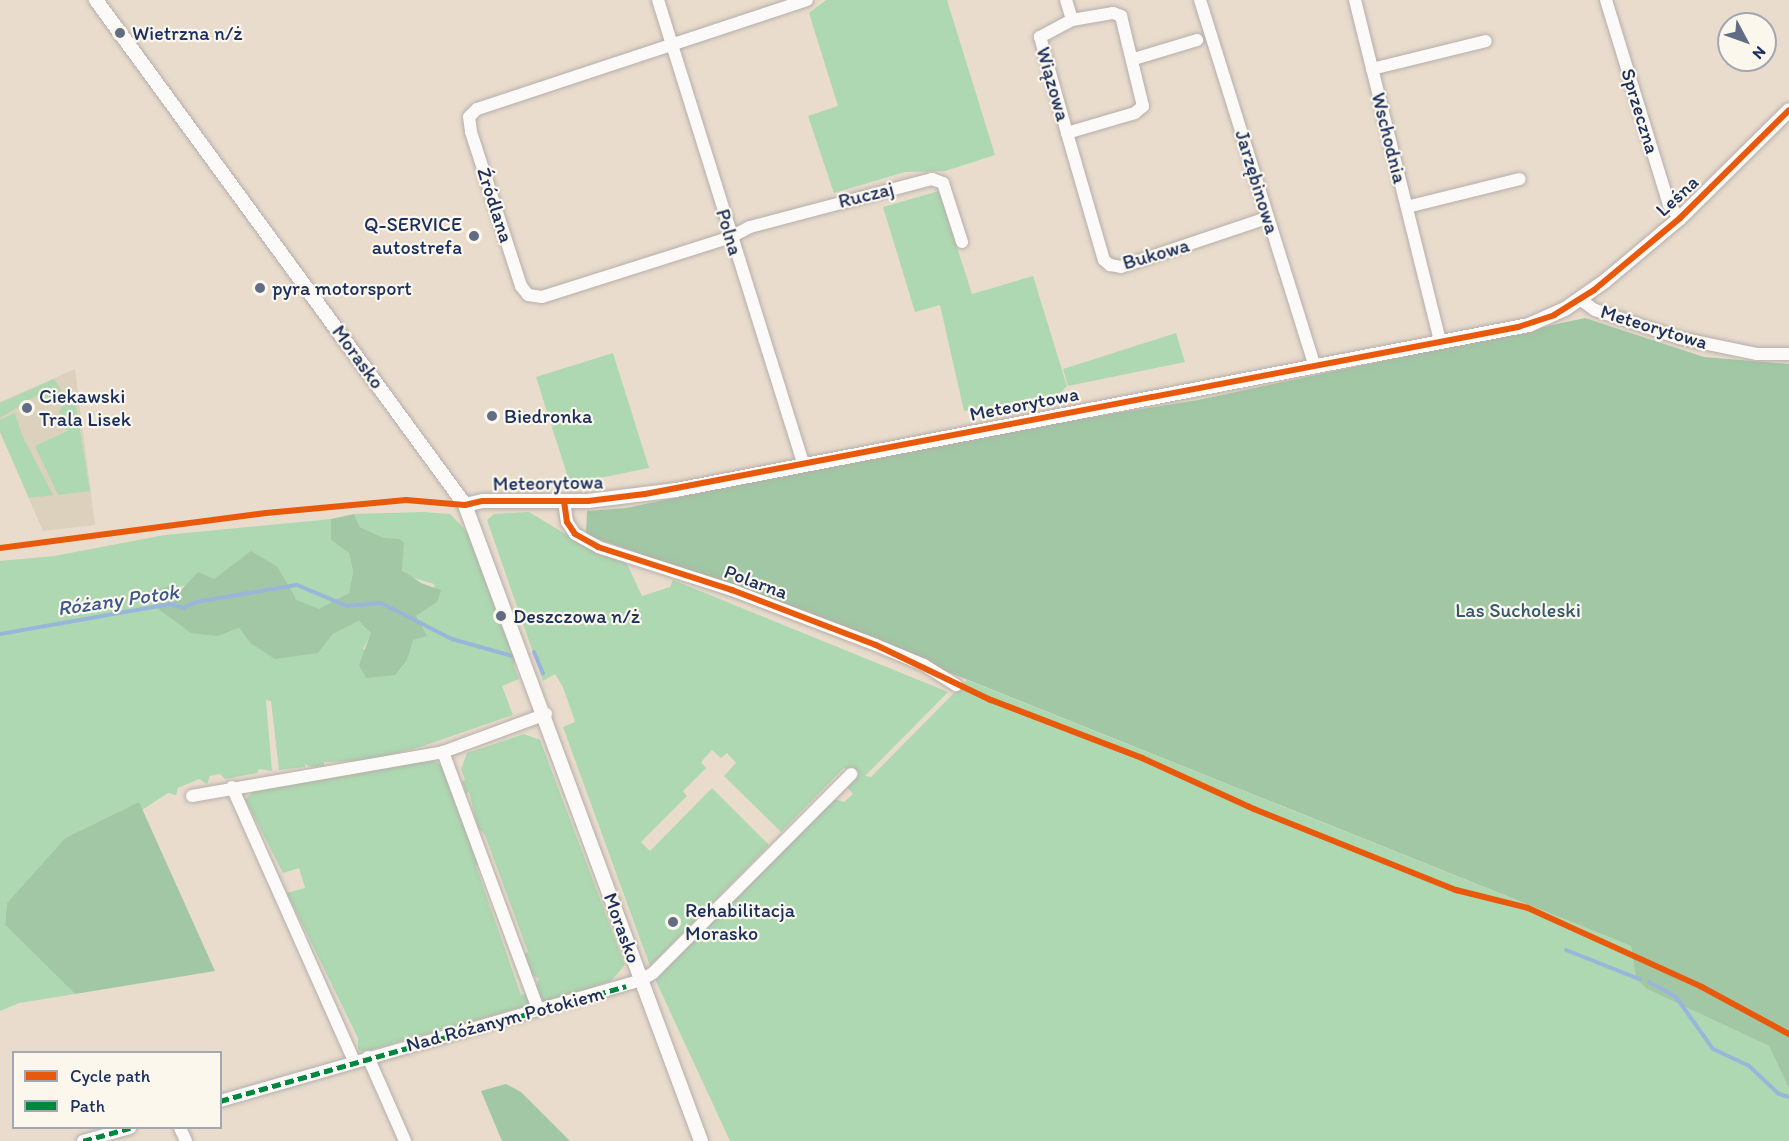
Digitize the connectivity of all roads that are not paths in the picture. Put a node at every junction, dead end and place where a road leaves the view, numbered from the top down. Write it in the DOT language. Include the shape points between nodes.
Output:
graph roads {
  1 [pos="96,0"];
  2 [pos="658,0"];
  3 [pos="807,0"];
  4 [pos="1066,0"];
  5 [pos="1200,0"];
  6 [pos="1355,0"];
  7 [pos="1606,0"];
  8 [pos="1072,20"];
  9 [pos="1197,40"];
  10 [pos="1486,41"];
  11 [pos="672,46"];
  12 [pos="1134,59"];
  13 [pos="1372,69"];
  14 [pos="1789,110"];
  15 [pos="1067,133"];
  16 [pos="1520,179"];
  17 [pos="1407,207"];
  18 [pos="1267,218"];
  19 [pos="1680,218"];
  20 [pos="731,237"];
  21 [pos="962,242"];
  22 [pos="1581,300"];
  23 [pos="1439,339"];
  24 [pos="1789,354"];
  25 [pos="1314,363"];
  26 [pos="803,464"];
  27 [pos="564,501"];
  28 [pos="465,505"];
  29 [pos="956,685"];
  30 [pos="546,714"];
  31 [pos="443,752"];
  32 [pos="851,774"];
  33 [pos="232,787"];
  34 [pos="192,796"];
  35 [pos="641,980"];
  36 [pos="537,1009"];
  37 [pos="368,1057"];
  38 [pos="354,1061"];
  39 [pos="222,1100"];
  40 [pos="126,1129"];
  41 [pos="82,1141"];
  42 [pos="405,1141"];
  43 [pos="700,1141"];
  1 -- 28 [label="street, Morasko"];
  2 -- 11 [label="street, Polna"];
  3 -- 11 [label="street"];
  4 -- 8 [label="street"];
  5 -- 18 [label="street, Jarzębinowa"];
  6 -- 13 [label="street, Wschodnia"];
  7 -- 19 [label="street, Sprzeczna" via="1669,205"];
  8 -- 12 [label="street, Wiązowa" via="1099,14 1121,16"];
  8 -- 15 [label="street, Wiązowa" via="1040,37"];
  9 -- 12 [label="street"];
  10 -- 13 [label="street, Wschodnia"];
  11 -- 20 [label="street, Polna"];
  11 -- 20 [label="street, Źródlana" via="477,109 469,117 471,132 521,286 528,295 542,297"];
  12 -- 15 [label="street, Wiązowa" via="1143,106 1135,113"];
  13 -- 17 [label="street, Wschodnia"];
  14 -- 19 [label="street, Leśna"];
  15 -- 18 [label="street, Bukowa" via="1098,239 1110,265 1121,267"];
  16 -- 17 [label="street, Wschodnia"];
  17 -- 23 [label="street, Wschodnia"];
  18 -- 25 [label="street, Jarzębinowa"];
  19 -- 22 [label="street, Leśna"];
  20 -- 21 [label="street, Ruczaj" via="750,227 820,207 932,180 943,183"];
  20 -- 26 [label="street, Polna"];
  22 -- 23 [label="street, Meteorytowa" via="1529,325"];
  22 -- 24 [label="street, Meteorytowa" via="1595,310 1679,338 1757,354"];
  23 -- 25 [label="street, Meteorytowa"];
  25 -- 26 [label="street, Meteorytowa"];
  26 -- 27 [label="street, Meteorytowa" via="666,491"];
  27 -- 28 [label="street, Meteorytowa"];
  27 -- 29 [label="street, Polarna" via="567,522 575,534 598,547 732,590 876,645 924,665"];
  28 -- 30 [label="street, Morasko"];
  30 -- 31 [label="street"];
  30 -- 35 [label="street, Morasko"];
  31 -- 33 [label="street"];
  31 -- 36 [label="street"];
  32 -- 35 [label="street" via="653,973"];
  33 -- 34 [label="street"];
  33 -- 38 [label="street"];
  35 -- 36 [label="street, Nad Różanym Potokiem"];
  35 -- 43 [label="street, Morasko"];
  36 -- 37 [label="street, Nad Różanym Potokiem"];
  37 -- 38 [label="street, Nad Różanym Potokiem"];
  37 -- 42 [label="street"];
  38 -- 39 [label="street, Nad Różanym Potokiem"];
  40 -- 41 [label="street"];
}
